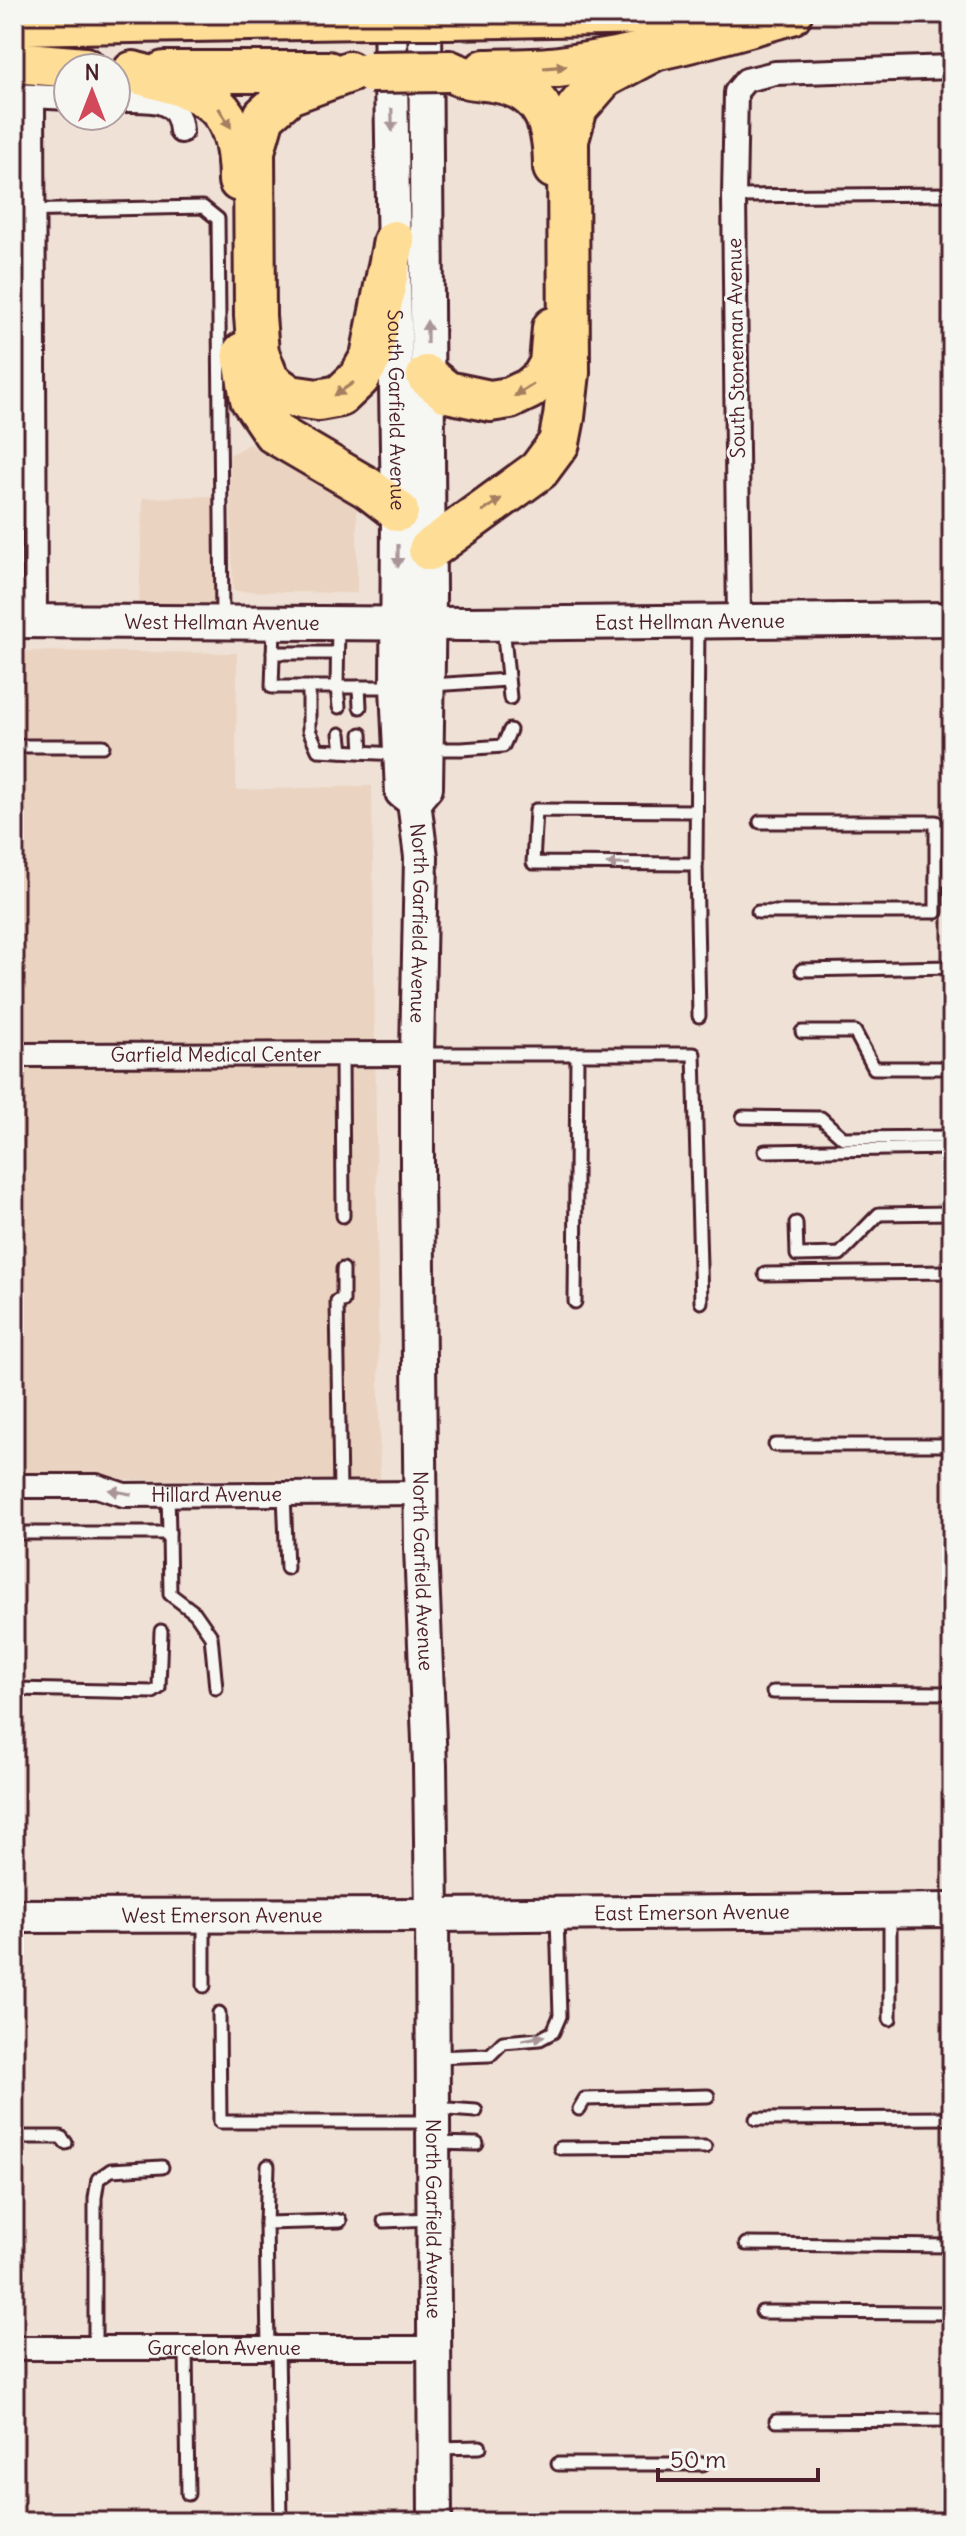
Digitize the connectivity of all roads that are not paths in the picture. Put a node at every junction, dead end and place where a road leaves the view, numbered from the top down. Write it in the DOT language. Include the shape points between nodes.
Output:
graph roads {
  1 [pos="791,14"];
  2 [pos="378,16"];
  3 [pos="436,16"];
  4 [pos="14,24"];
  5 [pos="654,33"];
  6 [pos="14,62"];
  7 [pos="52,65"];
  8 [pos="952,67"];
  9 [pos="449,71"];
  10 [pos="360,72"];
  11 [pos="132,81"];
  12 [pos="132,82"];
  13 [pos="132,87"];
  14 [pos="24,96"];
  15 [pos="52,97"];
  16 [pos="181,131"];
  17 [pos="952,194"];
  18 [pos="734,196"];
  19 [pos="23,210"];
  20 [pos="394,241"];
  21 [pos="427,376"];
  22 [pos="398,511"];
  23 [pos="429,550"];
  24 [pos="952,619"];
  25 [pos="698,620"];
  26 [pos="739,620"];
  27 [pos="25,621"];
  28 [pos="222,622"];
  29 [pos="413,624"];
  30 [pos="503,624"];
  31 [pos="274,637"];
  32 [pos="338,638"];
  33 [pos="507,680"];
  34 [pos="412,686"];
  35 [pos="337,687"];
  36 [pos="359,687"];
  37 [pos="309,688"];
  38 [pos="510,698"];
  39 [pos="339,707"];
  40 [pos="360,707"];
  41 [pos="510,730"];
  42 [pos="340,734"];
  43 [pos="361,734"];
  44 [pos="14,746"];
  45 [pos="103,746"];
  46 [pos="342,751"];
  47 [pos="413,751"];
  48 [pos="362,752"];
  49 [pos="696,811"];
  50 [pos="760,822"];
  51 [pos="696,864"];
  52 [pos="936,880"];
  53 [pos="952,880"];
  54 [pos="758,912"];
  55 [pos="952,967"];
  56 [pos="802,970"];
  57 [pos="699,1016"];
  58 [pos="802,1032"];
  59 [pos="342,1054"];
  60 [pos="417,1054"];
  61 [pos="577,1054"];
  62 [pos="14,1055"];
  63 [pos="952,1068"];
  64 [pos="743,1117"];
  65 [pos="952,1137"];
  66 [pos="952,1148"];
  67 [pos="765,1151"];
  68 [pos="952,1213"];
  69 [pos="343,1216"];
  70 [pos="796,1223"];
  71 [pos="343,1269"];
  72 [pos="952,1272"];
  73 [pos="765,1274"];
  74 [pos="575,1302"];
  75 [pos="701,1302"];
  76 [pos="775,1445"];
  77 [pos="952,1445"];
  78 [pos="14,1486"];
  79 [pos="340,1493"];
  80 [pos="422,1493"];
  81 [pos="168,1494"];
  82 [pos="284,1494"];
  83 [pos="14,1533"];
  84 [pos="169,1533"];
  85 [pos="287,1568"];
  86 [pos="161,1631"];
  87 [pos="216,1688"];
  88 [pos="14,1689"];
  89 [pos="773,1692"];
  90 [pos="952,1693"];
  91 [pos="952,1910"];
  92 [pos="890,1911"];
  93 [pos="557,1914"];
  94 [pos="204,1915"];
  95 [pos="432,1915"];
  96 [pos="14,1916"];
  97 [pos="204,1986"];
  98 [pos="219,2013"];
  99 [pos="890,2019"];
  100 [pos="433,2057"];
  101 [pos="708,2096"];
  102 [pos="579,2109"];
  103 [pos="476,2111"];
  104 [pos="952,2118"];
  105 [pos="756,2119"];
  106 [pos="433,2124"];
  107 [pos="14,2137"];
  108 [pos="66,2143"];
  109 [pos="477,2144"];
  110 [pos="705,2147"];
  111 [pos="560,2148"];
  112 [pos="268,2166"];
  113 [pos="162,2167"];
  114 [pos="434,2219"];
  115 [pos="340,2221"];
  116 [pos="384,2221"];
  117 [pos="266,2223"];
  118 [pos="746,2244"];
  119 [pos="952,2246"];
  120 [pos="762,2312"];
  121 [pos="952,2313"];
  122 [pos="14,2348"];
  123 [pos="95,2348"];
  124 [pos="186,2348"];
  125 [pos="273,2348"];
  126 [pos="435,2348"];
  127 [pos="952,2420"];
  128 [pos="776,2421"];
  129 [pos="480,2447"];
  130 [pos="436,2448"];
  131 [pos="558,2464"];
  132 [pos="703,2464"];
  133 [pos="188,2494"];
  134 [pos="281,2521"];
  135 [pos="435,2522"];
  1 -- 5 [label="highway" via="705,39"];
  2 -- 3 [label="highway, bridge"];
  2 -- 4 [label="highway"];
  2 -- 20 [label="main road, South Garfield Avenue, one-way"];
  3 -- 5 [label="highway"];
  21 -- 3 [label="main road, South Garfield Avenue, one-way"];
  9 -- 5 [label="highway, one-way" via="556,68"];
  23 -- 5 [label="highway, one-way" via="539,470 559,443 569,373 568,140 577,108"];
  6 -- 7 [label="highway"];
  8 -- 18 [label="street, South Stoneman Avenue" via="775,73 746,80 736,92"];
  9 -- 10 [label="highway, bridge"];
  9 -- 21 [label="highway, one-way" via="521,91 539,103 549,120 554,143 553,324 550,364 542,378 510,398 490,401 447,392"];
  10 -- 11 [label="highway"];
  20 -- 10 [label="highway, one-way" via="371,357 359,378 340,396 318,400 290,396 269,381 258,353 255,316 254,151 264,116 289,94"];
  12 -- 22 [label="highway, one-way" via="189,87 216,103 232,128 239,164 243,353 251,399 274,433"];
  13 -- 16 [label="street" via="174,108"];
  14 -- 15 [label="street"];
  14 -- 19 [label="street"];
  17 -- 18 [label="lane"];
  18 -- 26 [label="street, South Stoneman Avenue"];
  19 -- 27 [label="street"];
  19 -- 28 [label="lane" via="203,207 218,219"];
  20 -- 22 [label="main road, South Garfield Avenue"];
  21 -- 23 [label="main road, South Garfield Avenue"];
  22 -- 29 [label="main road, South Garfield Avenue, one-way"];
  23 -- 29 [label="main road, South Garfield Avenue"];
  24 -- 26 [label="main road, East Hellman Avenue"];
  25 -- 26 [label="main road, East Hellman Avenue"];
  25 -- 30 [label="main road, East Hellman Avenue"];
  25 -- 49 [label="lane"];
  27 -- 28 [label="main road, West Hellman Avenue"];
  28 -- 31 [label="main road, West Hellman Avenue"];
  29 -- 30 [label="main road, East Hellman Avenue"];
  29 -- 32 [label="main road, West Hellman Avenue"];
  29 -- 34 [label="main road, North Garfield Avenue"];
  30 -- 33 [label="lane"];
  31 -- 32 [label="main road, West Hellman Avenue"];
  31 -- 37 [label="lane" via="272,687"];
  32 -- 35 [label="lane"];
  33 -- 34 [label="lane"];
  33 -- 38 [label="lane"];
  34 -- 36 [label="lane"];
  34 -- 47 [label="main road, North Garfield Avenue"];
  35 -- 36 [label="lane"];
  35 -- 37 [label="lane"];
  35 -- 39 [label="lane"];
  36 -- 40 [label="lane"];
  37 -- 46 [label="lane" via="309,730 318,750"];
  41 -- 47 [label="lane" via="503,746"];
  42 -- 46 [label="lane"];
  43 -- 48 [label="lane"];
  44 -- 45 [label="lane"];
  46 -- 48 [label="lane"];
  47 -- 48 [label="lane"];
  47 -- 60 [label="main road, North Garfield Avenue" via="426,787 414,801 421,857"];
  49 -- 51 [label="lane"];
  51 -- 49 [label="lane, one-way" via="533,863 536,810"];
  50 -- 52 [label="lane" via="936,822"];
  51 -- 57 [label="lane"];
  52 -- 53 [label="lane"];
  52 -- 54 [label="lane" via="936,912"];
  55 -- 56 [label="lane"];
  58 -- 63 [label="lane" via="855,1032 874,1068"];
  59 -- 60 [label="street, Garfield Medical Center"];
  59 -- 62 [label="street, Garfield Medical Center"];
  59 -- 69 [label="lane"];
  60 -- 61 [label="lane"];
  60 -- 80 [label="main road, North Garfield Avenue"];
  61 -- 74 [label="lane"];
  61 -- 75 [label="lane" via="694,1054"];
  64 -- 65 [label="lane" via="821,1118 843,1138"];
  66 -- 67 [label="lane"];
  68 -- 70 [label="lane" via="879,1214 840,1254 797,1255"];
  71 -- 79 [label="lane"];
  72 -- 73 [label="lane"];
  76 -- 77 [label="lane"];
  81 -- 78 [label="street, Hillard Avenue, one-way" via="124,1495 97,1486"];
  79 -- 80 [label="street, Hillard Avenue"];
  79 -- 82 [label="street, Hillard Avenue"];
  80 -- 95 [label="main road, North Garfield Avenue"];
  81 -- 82 [label="street, Hillard Avenue"];
  81 -- 84 [label="lane"];
  82 -- 85 [label="lane"];
  83 -- 84 [label="lane"];
  84 -- 87 [label="lane" via="170,1594 195,1613 211,1636"];
  86 -- 88 [label="lane" via="159,1688 153,1692"];
  89 -- 90 [label="lane"];
  91 -- 92 [label="main road, East Emerson Avenue"];
  92 -- 93 [label="main road, East Emerson Avenue"];
  92 -- 99 [label="lane"];
  93 -- 95 [label="main road, East Emerson Avenue"];
  100 -- 93 [label="lane, one-way" via="490,2055 503,2042 540,2039 553,2032 560,2016"];
  94 -- 95 [label="main road, West Emerson Avenue"];
  94 -- 96 [label="main road, West Emerson Avenue"];
  94 -- 97 [label="lane"];
  95 -- 100 [label="main road, North Garfield Avenue"];
  98 -- 106 [label="lane" via="220,2122"];
  100 -- 106 [label="main road, North Garfield Avenue"];
  101 -- 102 [label="lane" via="585,2099"];
  103 -- 106 [label="lane"];
  104 -- 105 [label="lane"];
  106 -- 109 [label="lane"];
  106 -- 114 [label="main road, North Garfield Avenue"];
  107 -- 108 [label="lane" via="61,2137"];
  110 -- 111 [label="lane"];
  112 -- 117 [label="lane"];
  113 -- 123 [label="lane" via="111,2170 98,2179"];
  114 -- 116 [label="lane"];
  114 -- 126 [label="main road, North Garfield Avenue"];
  115 -- 117 [label="lane"];
  117 -- 125 [label="lane"];
  118 -- 119 [label="lane"];
  120 -- 121 [label="lane"];
  122 -- 123 [label="street, Garcelon Avenue"];
  123 -- 124 [label="street, Garcelon Avenue"];
  124 -- 125 [label="street, Garcelon Avenue"];
  124 -- 133 [label="lane"];
  125 -- 126 [label="street, Garcelon Avenue"];
  125 -- 134 [label="lane"];
  126 -- 130 [label="main road, North Garfield Avenue"];
  127 -- 128 [label="lane"];
  129 -- 130 [label="lane"];
  130 -- 135 [label="main road, North Garfield Avenue"];
  131 -- 132 [label="lane"];
}
